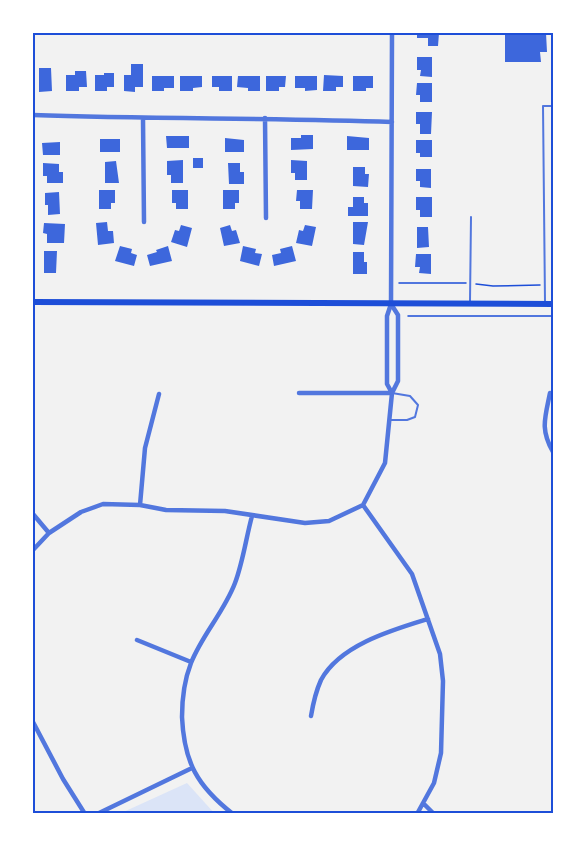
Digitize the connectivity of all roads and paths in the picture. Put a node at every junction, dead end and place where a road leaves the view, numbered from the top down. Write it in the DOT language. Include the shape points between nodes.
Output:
graph roads {
  1 [pos="392,33"];
  2 [pos="553,106"];
  3 [pos="33,115"];
  4 [pos="266,118"];
  5 [pos="143,119"];
  6 [pos="392,122"];
  7 [pos="471,217"];
  8 [pos="266,218"];
  9 [pos="144,222"];
  10 [pos="33,302"];
  11 [pos="391,304"];
  12 [pos="470,304"];
  13 [pos="545,304"];
  14 [pos="553,304"];
  15 [pos="408,316"];
  16 [pos="553,316"];
  17 [pos="299,393"];
  18 [pos="392,393"];
  19 [pos="550,393"];
  20 [pos="159,394"];
  21 [pos="389,420"];
  22 [pos="553,452"];
  23 [pos="140,506"];
  24 [pos="363,506"];
  25 [pos="33,514"];
  26 [pos="252,516"];
  27 [pos="49,533"];
  28 [pos="33,550"];
  29 [pos="428,619"];
  30 [pos="137,640"];
  31 [pos="191,662"];
  32 [pos="311,716"];
  33 [pos="33,722"];
  34 [pos="39,732"];
  35 [pos="33,735"];
  36 [pos="192,768"];
  37 [pos="423,803"];
  38 [pos="85,814"];
  39 [pos="97,814"];
  40 [pos="233,814"];
  41 [pos="417,814"];
  42 [pos="434,814"];
  1 -- 6 [label="street"];
  2 -- 13 [label="lane" via="543,106"];
  3 -- 5 [label="street"];
  4 -- 5 [label="street"];
  4 -- 6 [label="street"];
  4 -- 8 [label="street"];
  5 -- 9 [label="street"];
  6 -- 11 [label="street"];
  7 -- 12 [label="lane"];
  10 -- 11 [label="main road"];
  11 -- 12 [label="main road"];
  11 -- 18 [label="street" via="387,316 387,384"];
  11 -- 18 [label="street" via="398,315 398,381"];
  12 -- 13 [label="main road"];
  13 -- 14 [label="main road"];
  15 -- 16 [label="path"];
  17 -- 18 [label="street"];
  18 -- 21 [label="street"];
  18 -- 21 [label="lane" via="410,396 418,405 416,417"];
  19 -- 22 [label="street" via="544,437"];
  20 -- 23 [label="street" via="145,448"];
  21 -- 24 [label="street" via="385,463"];
  23 -- 26 [label="street"];
  23 -- 27 [label="street" via="104,504 81,512"];
  24 -- 26 [label="street" via="330,521 305,523"];
  24 -- 29 [label="street" via="412,574"];
  25 -- 27 [label="street"];
  26 -- 31 [label="street" via="236,582"];
  27 -- 28 [label="street"];
  29 -- 32 [label="street" via="385,632 342,656 321,680"];
  29 -- 37 [label="street" via="440,654 443,681 441,753 434,783"];
  30 -- 31 [label="street"];
  31 -- 36 [label="street" via="182,693 185,748"];
  33 -- 34 [label="street"];
  34 -- 35 [label="street"];
  34 -- 38 [label="street"];
  36 -- 39 [label="street"];
  36 -- 40 [label="street" via="210,794"];
  37 -- 41 [label="street"];
  37 -- 42 [label="street"];
}
